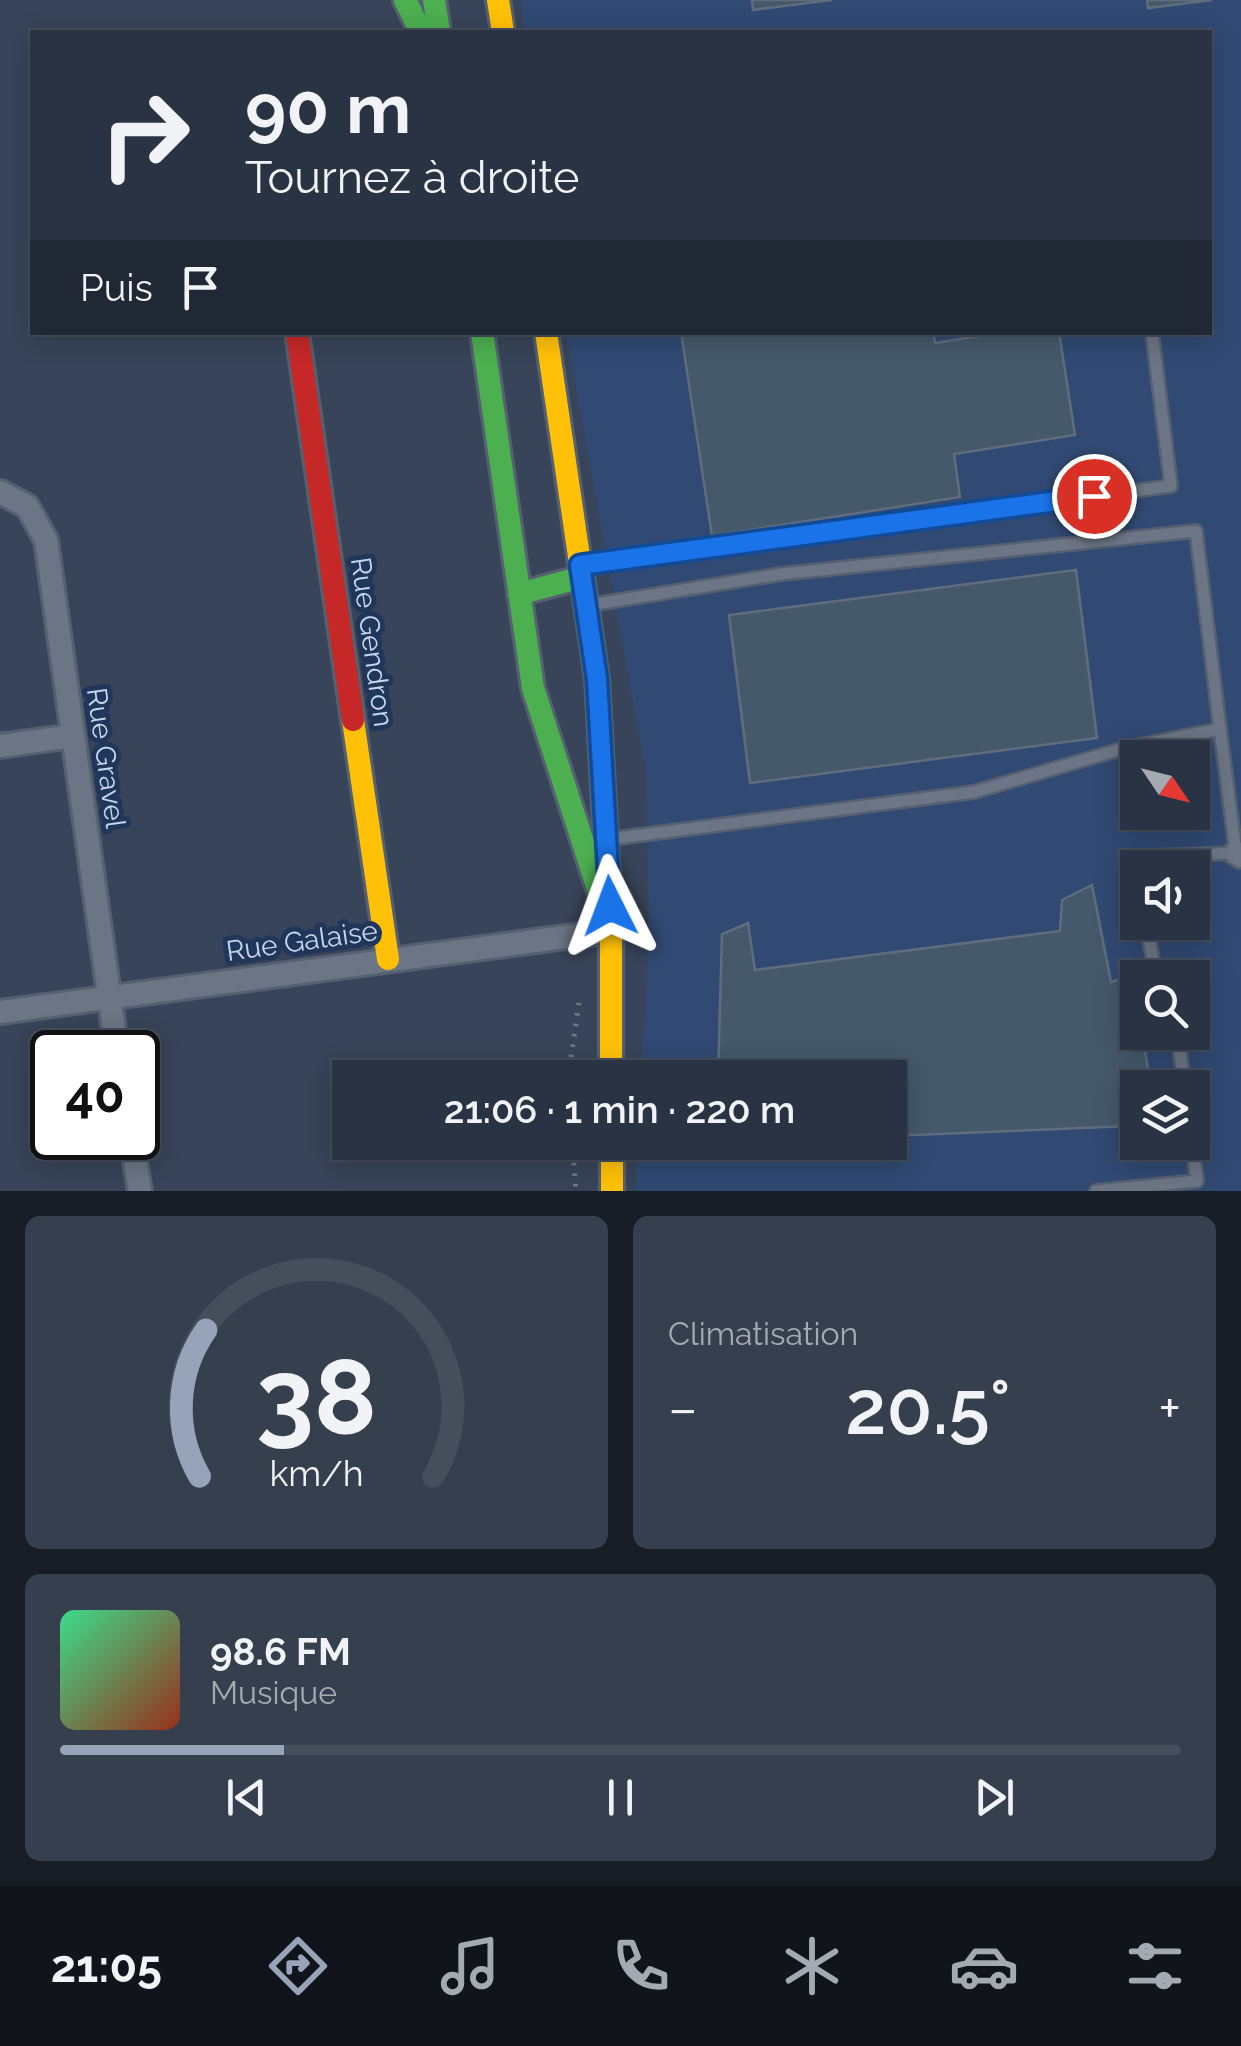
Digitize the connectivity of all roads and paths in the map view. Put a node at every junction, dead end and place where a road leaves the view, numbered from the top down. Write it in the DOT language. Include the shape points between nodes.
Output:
graph roads {
  1 [pos="406,0"];
  2 [pos="434,0"];
  3 [pos="420,30"];
  4 [pos="439,30"];
  5 [pos="297,335"];
  6 [pos="482,335"];
  7 [pos="546,335"];
  8 [pos="1152,335"];
  9 [pos="0,492"];
  10 [pos="581,571"];
  11 [pos="519,594"];
  12 [pos="586,606"];
  13 [pos="1220,730"];
  14 [pos="73,736"];
  15 [pos="0,746"];
  16 [pos="606,840"];
  17 [pos="1239,855"];
  18 [pos="1210,856"];
  19 [pos="611,931"];
  20 [pos="388,960"];
  21 [pos="108,997"];
  22 [pos="0,1012"];
  23 [pos="113,1030"];
  24 [pos="612,1060"];
  25 [pos="135,1160"];
  26 [pos="573,1160"];
  27 [pos="612,1160"];
  28 [pos="1194,1160"];
  29 [pos="140,1191"];
  30 [pos="576,1191"];
  31 [pos="612,1191"];
  32 [pos="1096,1191"];
  1 -- 3 [label="street"];
  2 -- 4 [label="street"];
  5 -- 20 [label="street, Rue Gendron"];
  6 -- 11 [label="street"];
  7 -- 10 [label="street"];
  8 -- 10 [label="lane" via="1172,486"];
  9 -- 14 [label="street, Rue Gravel" via="28,506 46,540"];
  10 -- 11 [label="street"];
  10 -- 12 [label="street"];
  11 -- 19 [label="street" via="533,688"];
  12 -- 13 [label="lane" via="781,574 1196,532"];
  12 -- 16 [label="street"];
  13 -- 16 [label="lane" via="1125,748 974,792"];
  13 -- 17 [label="lane"];
  14 -- 15 [label="street"];
  14 -- 21 [label="street, Rue Gravel"];
  16 -- 19 [label="street"];
  17 -- 18 [label="lane"];
  19 -- 20 [label="street, Rue Galaise"];
  19 -- 24 [label="street"];
  20 -- 21 [label="street, Rue Galaise"];
  21 -- 22 [label="street, Rue Galaise"];
  21 -- 23 [label="street, Rue Gravel"];
  25 -- 29 [label="street"];
  26 -- 30 [label="path"];
  27 -- 31 [label="street"];
  28 -- 32 [label="lane" via="1197,1181"];
}
